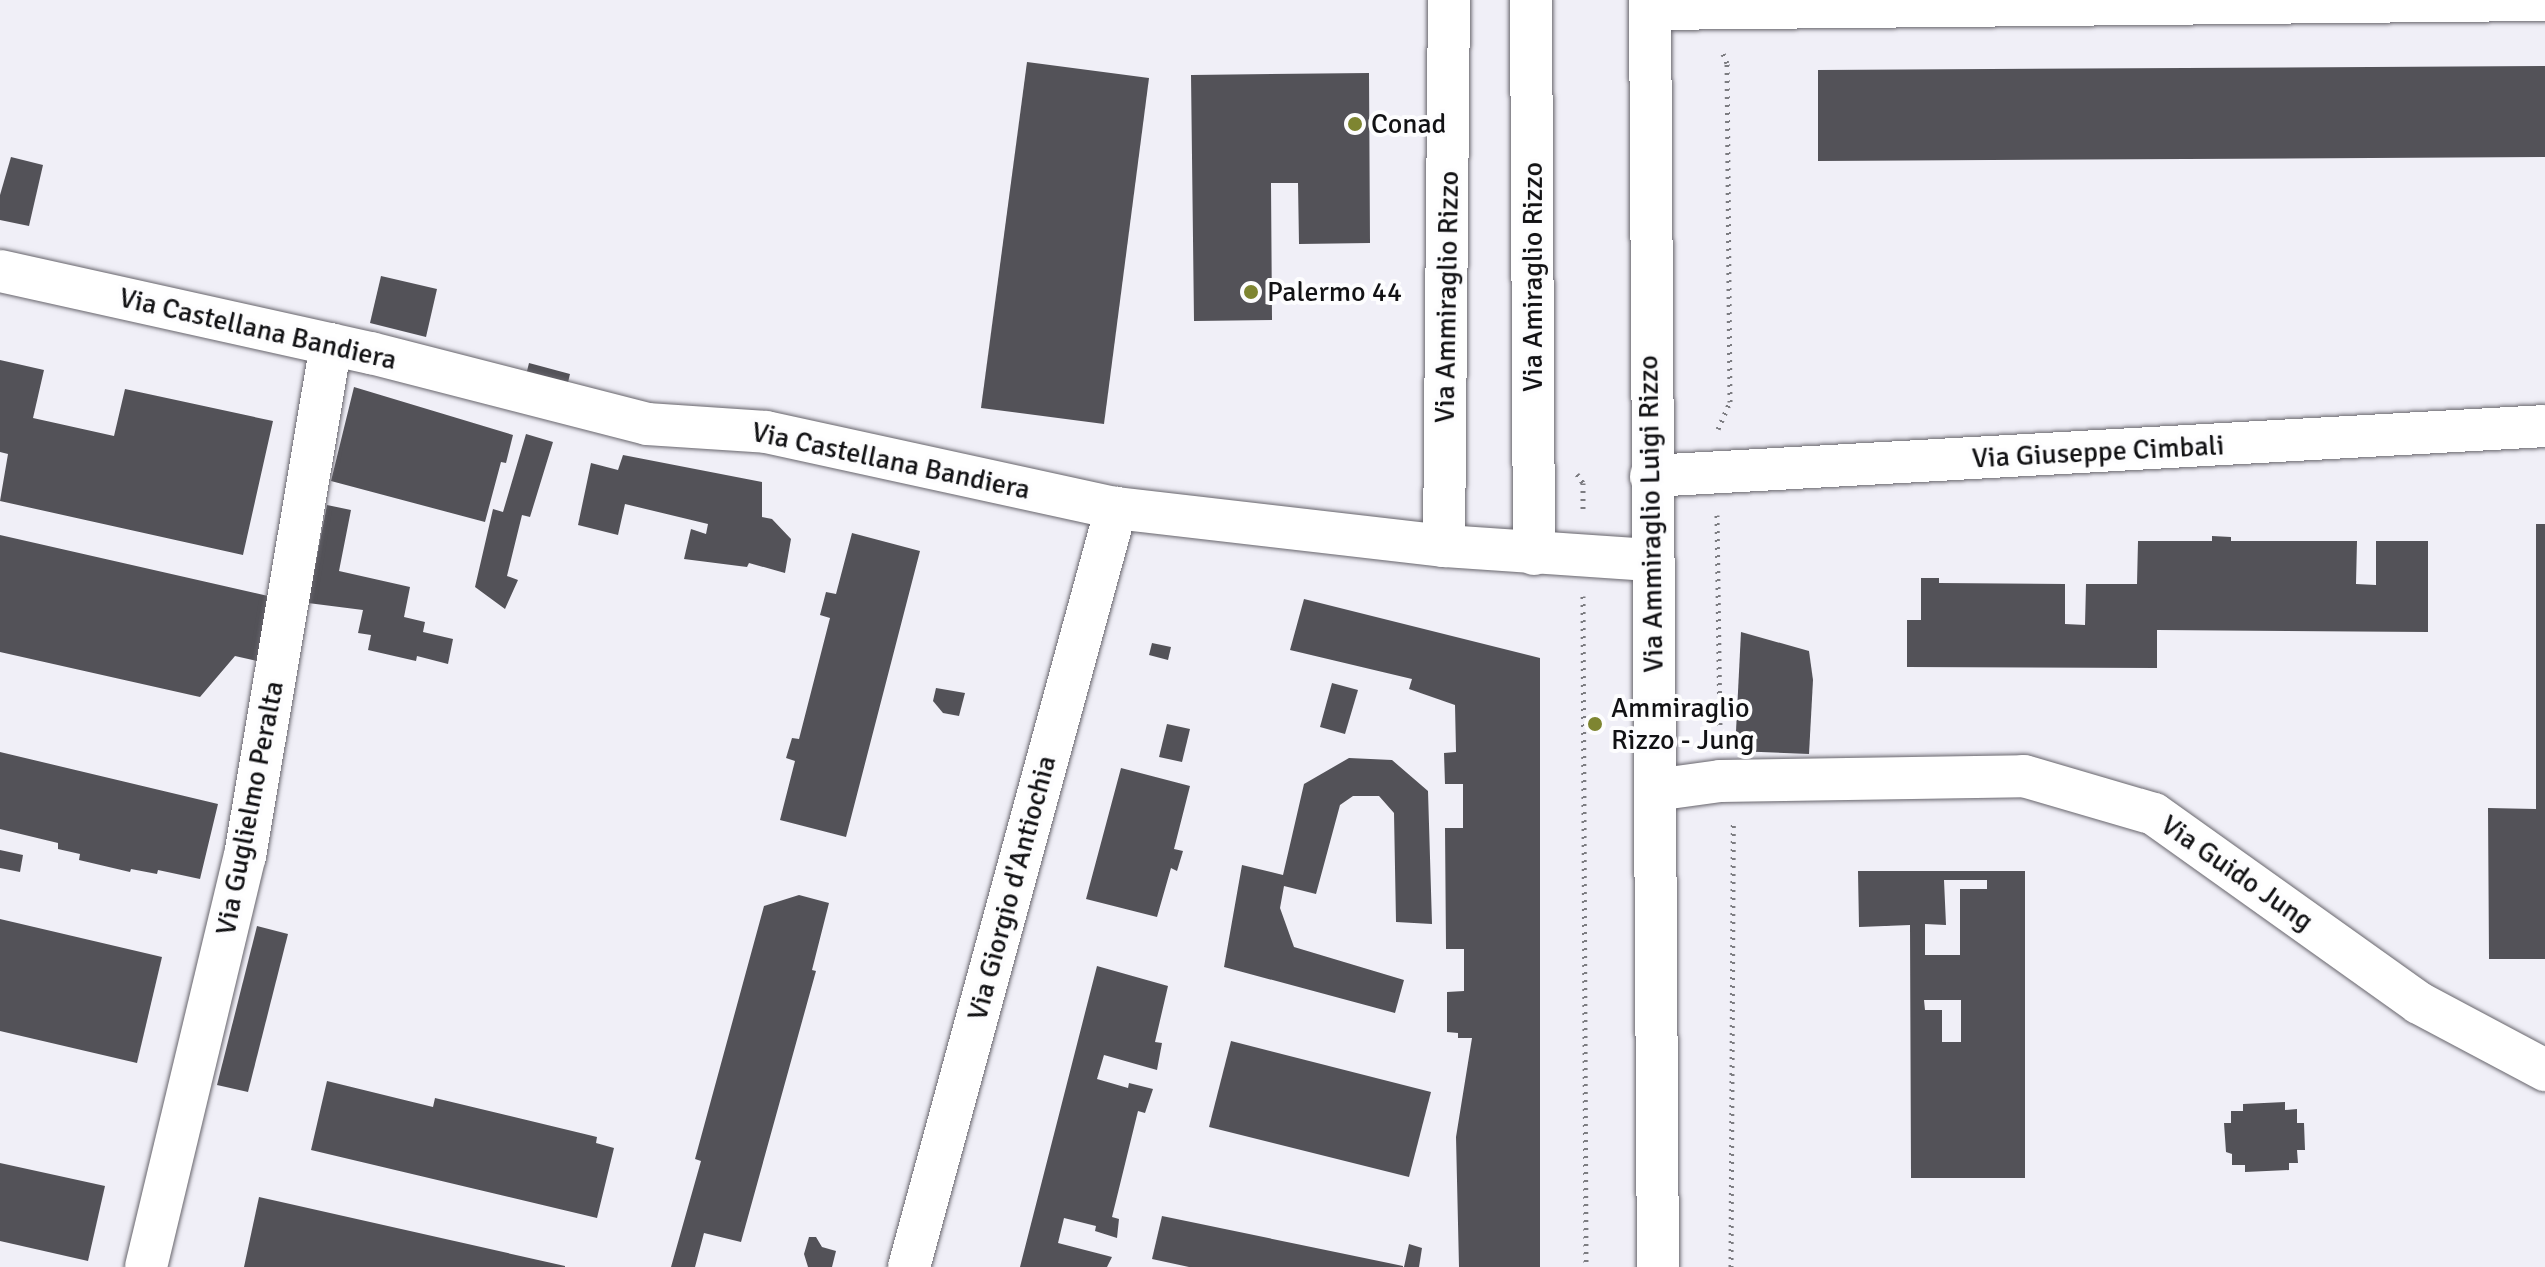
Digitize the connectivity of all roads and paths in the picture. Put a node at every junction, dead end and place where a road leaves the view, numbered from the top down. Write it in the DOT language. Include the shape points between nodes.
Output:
graph roads {
  1 [pos="1449,0"];
  2 [pos="1531,0"];
  3 [pos="2545,0"];
  4 [pos="1650,5"];
  5 [pos="1714,9"];
  6 [pos="0,271"];
  7 [pos="331,344"];
  8 [pos="2545,426"];
  9 [pos="1576,472"];
  10 [pos="1716,474"];
  11 [pos="1651,476"];
  12 [pos="1116,508"];
  13 [pos="1444,546"];
  14 [pos="1534,554"];
  15 [pos="1583,556"];
  16 [pos="1651,560"];
  17 [pos="1720,781"];
  18 [pos="1655,790"];
  19 [pos="2545,1070"];
  20 [pos="146,1267"];
  21 [pos="909,1267"];
  22 [pos="1586,1267"];
  23 [pos="1658,1267"];
  24 [pos="1731,1267"];
  1 -- 13 [label="street, Via Ammiraglio Rizzo"];
  2 -- 14 [label="street, Via Amiraglio Rizzo"];
  3 -- 5 [label="street"];
  4 -- 5 [label="street"];
  4 -- 11 [label="street, Via Ammiraglio Luigi Rizzo"];
  5 -- 10 [label="path" via="1715,31 1727,63 1730,402 1716,433"];
  6 -- 7 [label="street, Via Castellana Bandiera"];
  7 -- 12 [label="street, Via Castellana Bandiera" via="647,424 766,432"];
  7 -- 20 [label="street, Via Guglielmo Peralta" via="245,856"];
  8 -- 10 [label="street, Via Giuseppe Cimbali"];
  9 -- 15 [label="path" via="1583,483"];
  10 -- 11 [label="street, Via Giuseppe Cimbali"];
  10 -- 17 [label="path"];
  11 -- 16 [label="street, Via Ammiraglio Luigi Rizzo"];
  12 -- 13 [label="street, Via Castellana Bandiera"];
  12 -- 21 [label="street, Via Giorgio d'Antiochia"];
  13 -- 14 [label="street, Via Castellana Bandiera"];
  14 -- 15 [label="street, Via Castellana Bandiera"];
  15 -- 16 [label="street, Via Castellana Bandiera"];
  15 -- 22 [label="path"];
  16 -- 18 [label="street, Via Ammiraglio Luigi Rizzo"];
  17 -- 18 [label="street, Via Guido Jung"];
  17 -- 19 [label="street, Via Guido Jung" via="2024,776 2154,814 2419,1003"];
  17 -- 24 [label="path" via="1720,816 1733,824"];
  18 -- 23 [label="street, Via Ammiraglio Luigi Rizzo"];
}
